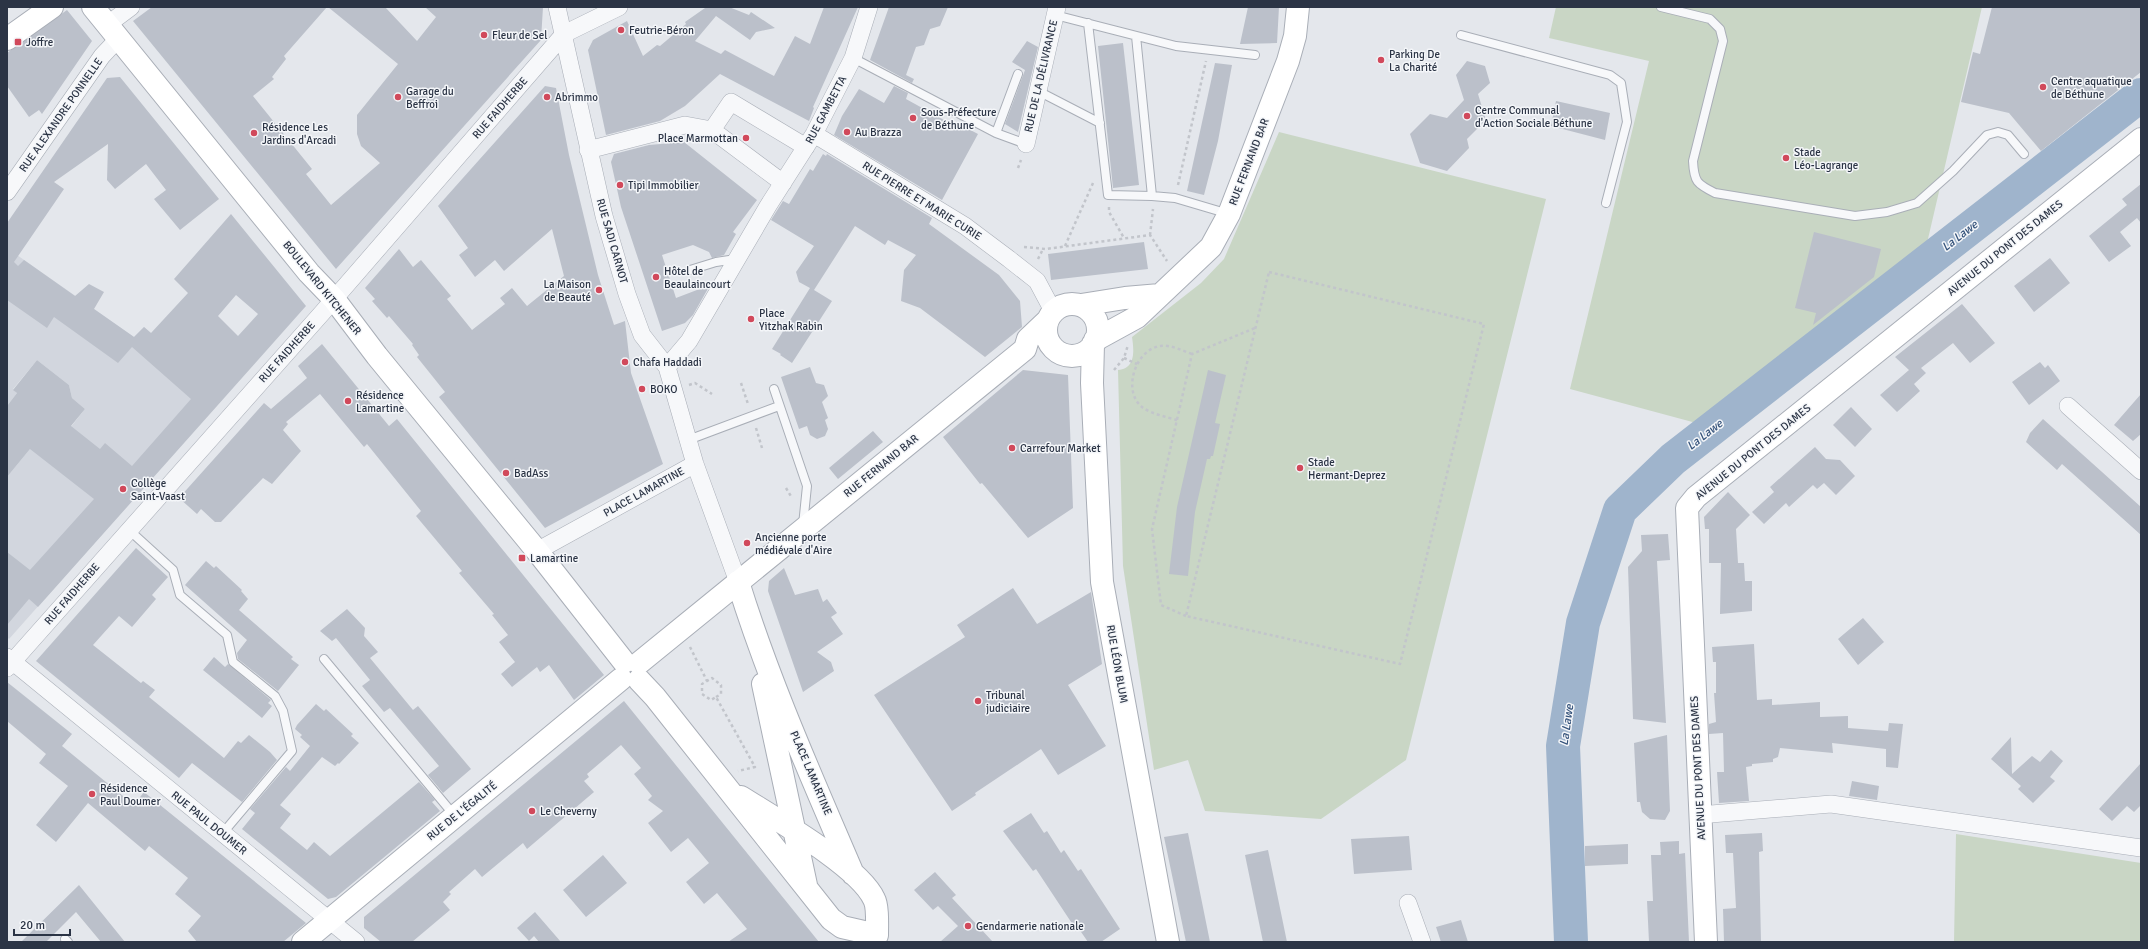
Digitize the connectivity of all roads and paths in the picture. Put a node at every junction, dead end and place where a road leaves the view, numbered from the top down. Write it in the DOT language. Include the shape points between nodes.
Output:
graph roads {
  1 [pos="52,7"];
  2 [pos="93,7"];
  3 [pos="131,7"];
  4 [pos="556,7"];
  5 [pos="619,7"];
  6 [pos="869,7"];
  7 [pos="1298,7"];
  8 [pos="1662,7"];
  9 [pos="1056,11"];
  10 [pos="1088,23"];
  11 [pos="113,32"];
  12 [pos="564,34"];
  13 [pos="1461,35"];
  14 [pos="1136,36"];
  15 [pos="7,39"];
  16 [pos="1209,49"];
  17 [pos="1255,55"];
  18 [pos="853,58"];
  19 [pos="1018,74"];
  20 [pos="1038,91"];
  21 [pos="1100,123"];
  22 [pos="712,130"];
  23 [pos="996,133"];
  24 [pos="2141,140"];
  25 [pos="810,141"];
  26 [pos="1026,144"];
  27 [pos="588,150"];
  28 [pos="1103,150"];
  29 [pos="2024,154"];
  30 [pos="783,183"];
  31 [pos="7,192"];
  32 [pos="1108,195"];
  33 [pos="1152,196"];
  34 [pos="1175,198"];
  35 [pos="1606,203"];
  36 [pos="1229,214"];
  37 [pos="1150,235"];
  38 [pos="1124,238"];
  39 [pos="1017,245"];
  40 [pos="1065,246"];
  41 [pos="737,259"];
  42 [pos="690,270"];
  43 [pos="1178,279"];
  44 [pos="1160,295"];
  45 [pos="334,299"];
  46 [pos="1081,305"];
  47 [pos="1050,316"];
  48 [pos="1137,317"];
  49 [pos="1255,328"];
  50 [pos="1080,348"];
  51 [pos="1025,349"];
  52 [pos="1192,354"];
  53 [pos="1124,358"];
  54 [pos="1137,364"];
  55 [pos="667,367"];
  56 [pos="1092,383"];
  57 [pos="774,389"];
  58 [pos="674,390"];
  59 [pos="712,394"];
  60 [pos="779,406"];
  61 [pos="2068,406"];
  62 [pos="1177,420"];
  63 [pos="688,440"];
  64 [pos="695,464"];
  65 [pos="2141,471"];
  66 [pos="129,530"];
  67 [pos="803,530"];
  68 [pos="537,551"];
  69 [pos="738,582"];
  70 [pos="1186,616"];
  71 [pos="751,624"];
  72 [pos="680,629"];
  73 [pos="324,659"];
  74 [pos="9,662"];
  75 [pos="631,671"];
  76 [pos="707,681"];
  77 [pos="716,697"];
  78 [pos="725,785"];
  79 [pos="1700,815"];
  80 [pos="455,817"];
  81 [pos="795,832"];
  82 [pos="222,834"];
  83 [pos="2141,848"];
  84 [pos="853,874"];
  85 [pos="808,891"];
  86 [pos="1408,903"];
  87 [pos="329,920"];
  88 [pos="876,940"];
  89 [pos="303,942"];
  90 [pos="356,942"];
  91 [pos="1168,942"];
  92 [pos="1422,942"];
  93 [pos="1706,942"];
  1 -- 15 [label="street"];
  2 -- 11 [label="street, BOULEVARD KITCHENER"];
  3 -- 11 [label="street, RUE ALEXANDRE PONNELLE"];
  4 -- 12 [label="street, RUE SADI CARNOT"];
  5 -- 12 [label="street"];
  6 -- 18 [label="street, RUE GAMBETTA"];
  7 -- 36 [label="street, RUE FERNAND BAR" via="1296,36 1288,61"];
  8 -- 29 [label="lane" via="1710,19 1720,29 1723,41 1693,161 1698,184 1715,193 1854,216 1887,212 1917,203 1953,171 1987,135 1998,132 2008,136"];
  9 -- 10 [label="lane"];
  9 -- 20 [label="street, RUE DE LA DÉLIVRANCE"];
  10 -- 14 [label="lane"];
  10 -- 21 [label="lane"];
  11 -- 31 [label="street, RUE ALEXANDRE PONNELLE" via="102,56"];
  11 -- 45 [label="street, BOULEVARD KITCHENER" via="309,273"];
  12 -- 27 [label="street, RUE SADI CARNOT"];
  12 -- 45 [label="street, RUE FAIDHERBE"];
  13 -- 35 [label="lane" via="1610,75 1621,83 1627,122"];
  14 -- 16 [label="lane" via="1176,46"];
  14 -- 33 [label="lane"];
  16 -- 17 [label="lane"];
  16 -- 34 [label="path"];
  18 -- 23 [label="lane"];
  18 -- 25 [label="street, RUE GAMBETTA"];
  19 -- 23 [label="lane"];
  20 -- 21 [label="lane"];
  20 -- 26 [label="street, RUE DE LA DÉLIVRANCE"];
  21 -- 28 [label="lane"];
  22 -- 25 [label="street" via="731,102"];
  22 -- 27 [label="street" via="685,125"];
  22 -- 30 [label="street"];
  23 -- 26 [label="lane"];
  24 -- 79 [label="street, AVENUE DU PONT DES DAMES" via="1696,497 1687,508"];
  25 -- 30 [label="street, RUE GAMBETTA"];
  25 -- 47 [label="street, RUE PIERRE ET MARIE CURIE" via="965,226 1037,281"];
  27 -- 55 [label="street, RUE SADI CARNOT" via="627,294 642,335"];
  28 -- 32 [label="lane"];
  28 -- 40 [label="path" via="1095,177"];
  30 -- 41 [label="street, RUE GAMBETTA"];
  32 -- 33 [label="lane"];
  32 -- 38 [label="path" via="1109,212"];
  33 -- 34 [label="lane"];
  33 -- 37 [label="path" via="1154,217"];
  34 -- 36 [label="lane"];
  36 -- 43 [label="street, RUE FERNAND BAR" via="1210,247"];
  37 -- 38 [label="path"];
  37 -- 43 [label="path"];
  38 -- 40 [label="path"];
  39 -- 40 [label="path" via="1030,249"];
  41 -- 42 [label="lane"];
  41 -- 55 [label="street, RUE GAMBETTA" via="689,341"];
  43 -- 44 [label="street, RUE FERNAND BAR"];
  44 -- 46 [label="street"];
  44 -- 48 [label="street, RUE FERNAND BAR"];
  45 -- 66 [label="street, RUE FAIDHERBE"];
  45 -- 68 [label="street, BOULEVARD KITCHENER" via="377,356"];
  46 -- 47 [label="street" via="1066,304"];
  46 -- 50 [label="street" via="1088,309 1097,324"];
  47 -- 50 [label="street" via="1045,329 1047,338"];
  47 -- 51 [label="street, RUE FERNAND BAR" via="1028,339"];
  48 -- 50 [label="street, RUE FERNAND BAR"];
  48 -- 53 [label="path"];
  49 -- 52 [label="path"];
  49 -- 70 [label="path"];
  49 -- 70 [label="path" via="1269,272 1484,324 1400,664"];
  50 -- 51 [label="street" via="1046,353"];
  50 -- 56 [label="street, RUE LÉON BLUM"];
  51 -- 67 [label="street, RUE FERNAND BAR"];
  52 -- 54 [label="path" via="1160,346 1146,352"];
  52 -- 62 [label="path"];
  53 -- 54 [label="path"];
  53 -- 56 [label="path" via="1106,380"];
  54 -- 62 [label="path" via="1133,393 1142,407"];
  55 -- 58 [label="street, RUE SADI CARNOT"];
  56 -- 91 [label="street, RUE LÉON BLUM" via="1102,582"];
  57 -- 60 [label="lane"];
  58 -- 59 [label="path" via="695,383"];
  58 -- 63 [label="street, RUE SADI CARNOT"];
  60 -- 63 [label="lane"];
  60 -- 67 [label="lane" via="807,486"];
  61 -- 65 [label="street"];
  62 -- 70 [label="path" via="1152,529 1161,605"];
  63 -- 64 [label="street, RUE SADI CARNOT"];
  64 -- 68 [label="street, PLACE LAMARTINE"];
  64 -- 69 [label="street, PLACE LAMARTINE"];
  66 -- 74 [label="street, RUE FAIDHERBE"];
  66 -- 82 [label="lane" via="173,570 180,595 227,635 232,648 233,662 275,696 283,711 292,751"];
  67 -- 69 [label="street, RUE FERNAND BAR"];
  68 -- 75 [label="street, PLACE LAMARTINE"];
  69 -- 71 [label="street"];
  69 -- 72 [label="street"];
  71 -- 81 [label="street, PLACE LAMARTINE"];
  71 -- 84 [label="street, PLACE LAMARTINE"];
  72 -- 75 [label="street"];
  72 -- 76 [label="path"];
  73 -- 80 [label="lane"];
  74 -- 82 [label="street, RUE PAUL DOUMER"];
  75 -- 78 [label="street, PLACE LAMARTINE"];
  75 -- 80 [label="street, RUE DE L'ÉGALITÉ"];
  76 -- 77 [label="path" via="712,678 721,685 721,694"];
  76 -- 77 [label="path" via="702,684 702,694 711,700"];
  77 -- 78 [label="path" via="755,767 738,771"];
  78 -- 81 [label="street, PLACE LAMARTINE"];
  78 -- 85 [label="street, PLACE LAMARTINE"];
  79 -- 83 [label="street" via="1831,804"];
  79 -- 93 [label="street, AVENUE DU PONT DES DAMES"];
  80 -- 87 [label="street, RUE DE L'ÉGALITÉ"];
  81 -- 84 [label="street, PLACE LAMARTINE"];
  81 -- 85 [label="street, PLACE LAMARTINE"];
  82 -- 87 [label="street, RUE PAUL DOUMER"];
  84 -- 88 [label="street, PLACE LAMARTINE" via="875,899"];
  85 -- 88 [label="street, PLACE LAMARTINE" via="831,919 842,927"];
  86 -- 92 [label="street"];
  87 -- 89 [label="street, RUE DE L'ÉGALITÉ"];
  87 -- 90 [label="street, RUE PAUL DOUMER"];
}
